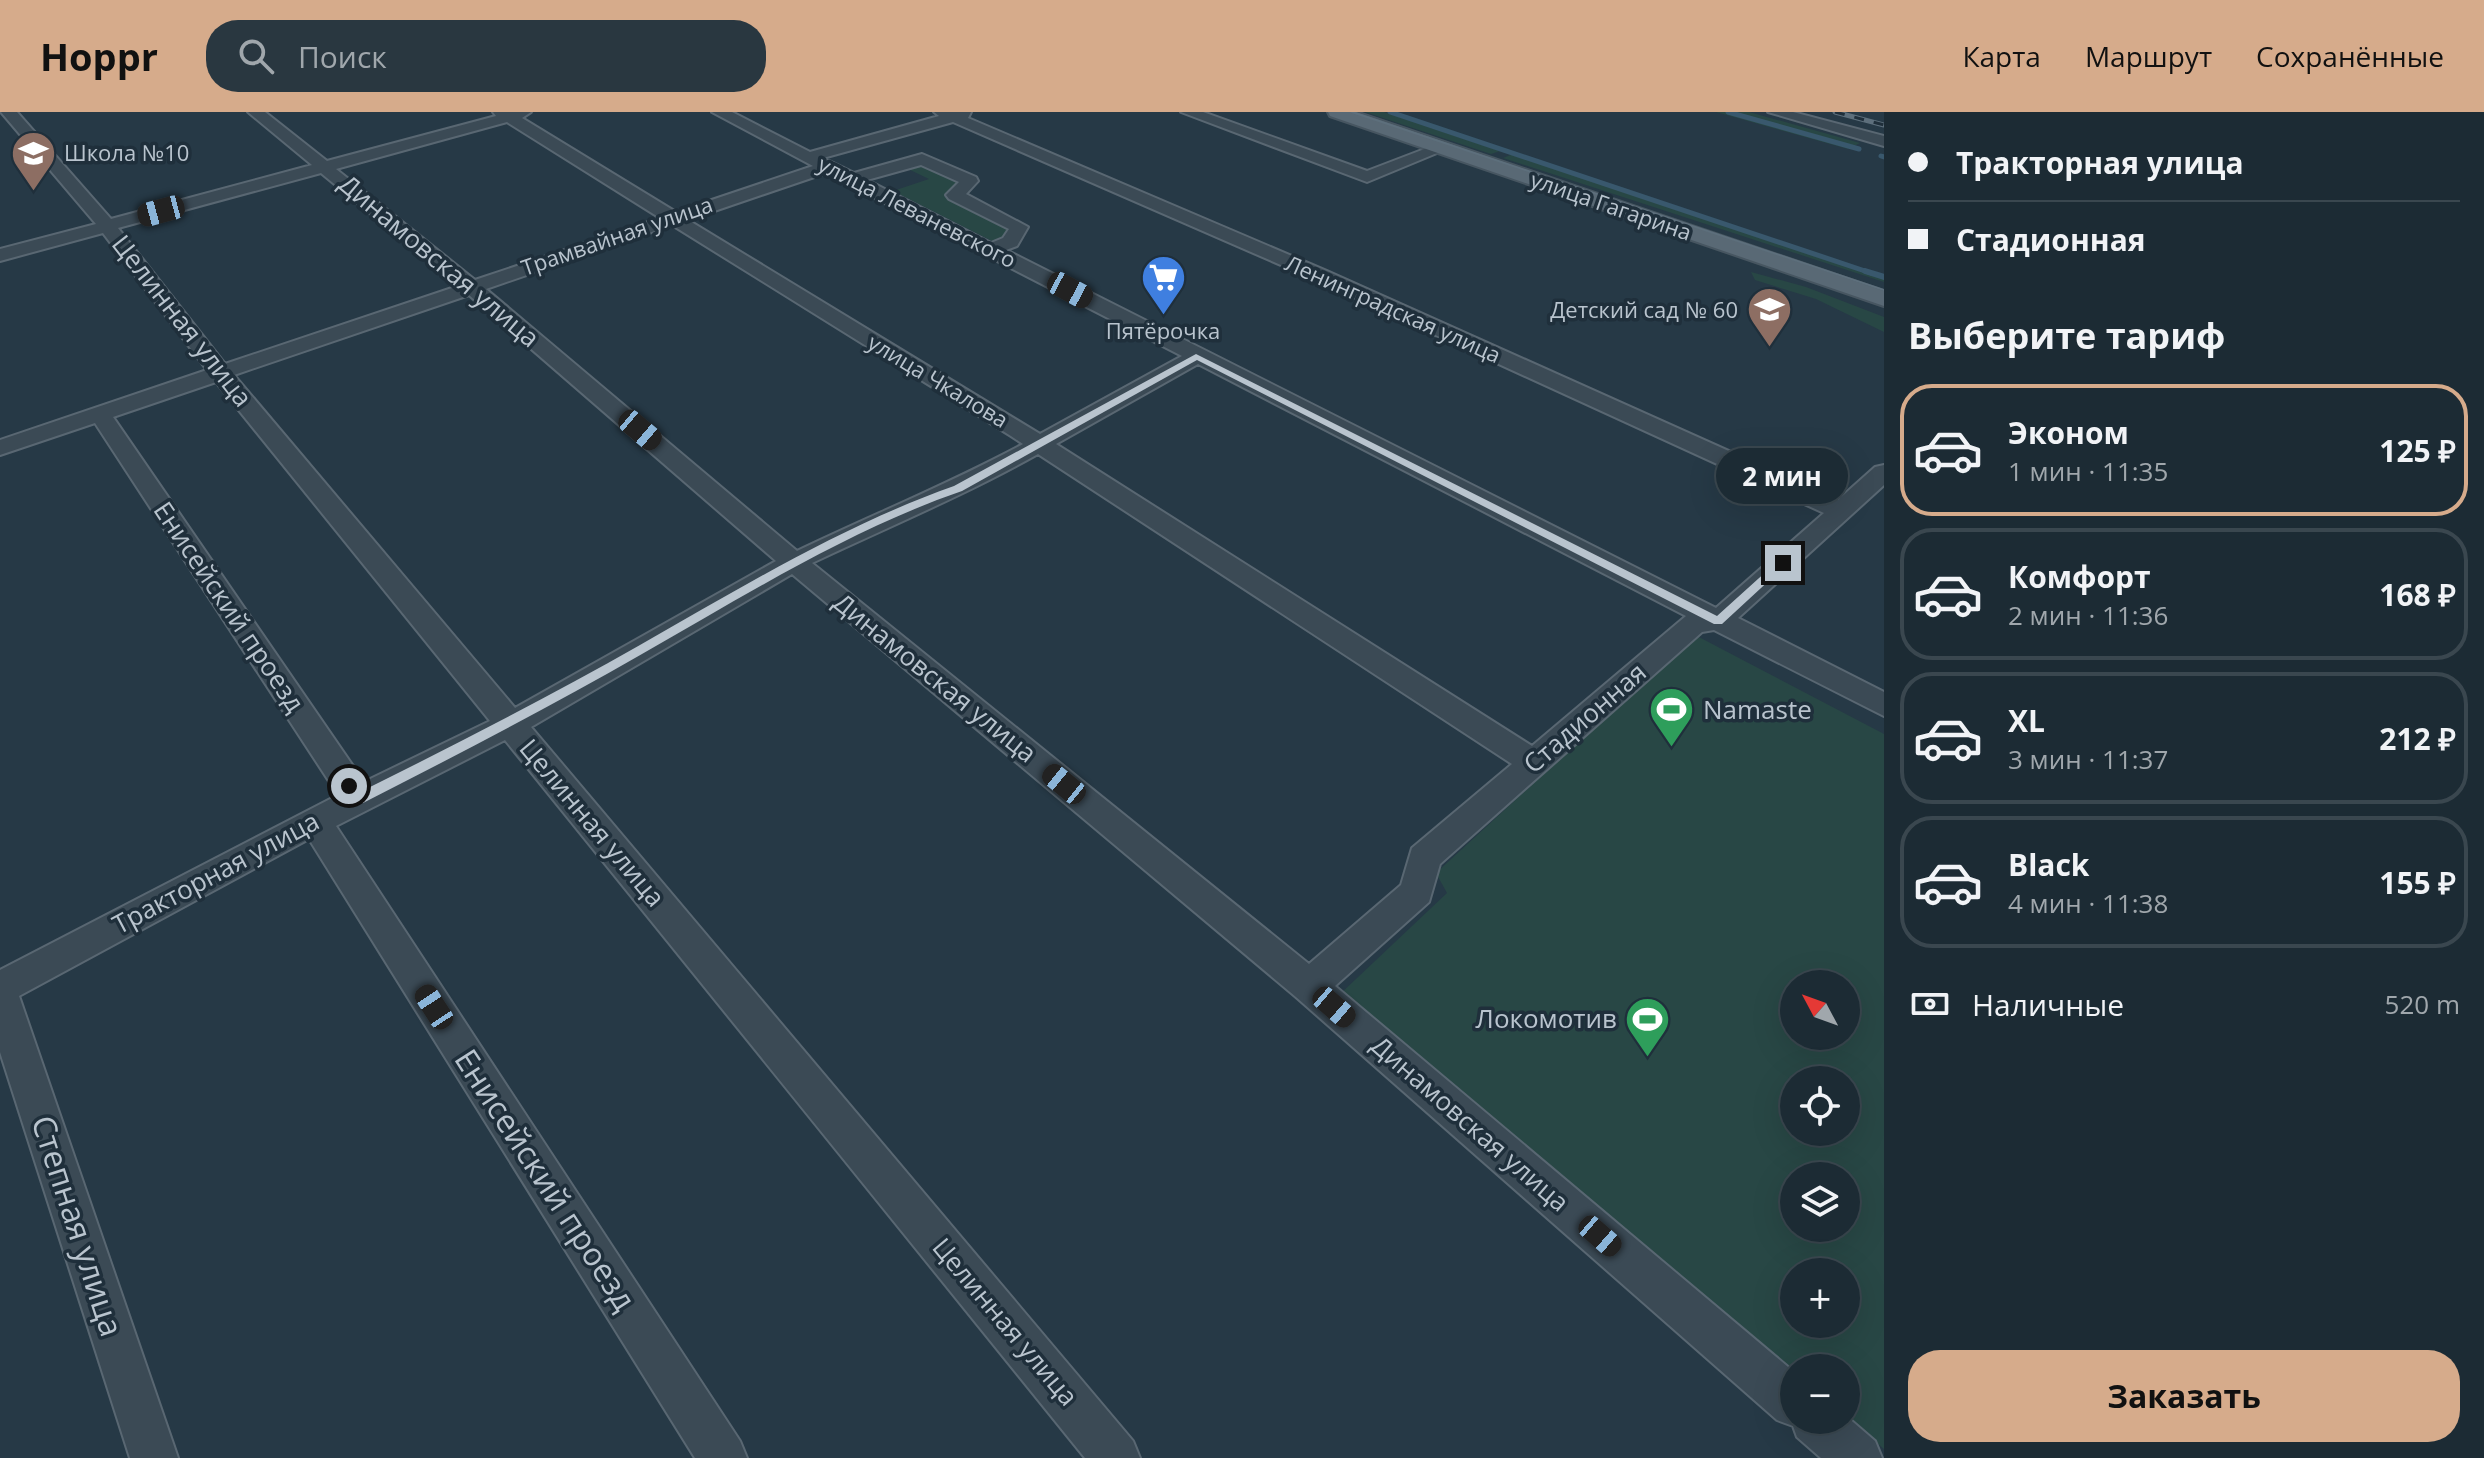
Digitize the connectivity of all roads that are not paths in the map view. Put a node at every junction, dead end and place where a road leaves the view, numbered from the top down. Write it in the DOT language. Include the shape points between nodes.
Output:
graph roads {
  1 [pos="9,112"];
  2 [pos="256,112"];
  3 [pos="720,112"];
  4 [pos="1189,112"];
  5 [pos="1337,112"];
  6 [pos="1776,112"];
  7 [pos="513,114"];
  8 [pos="956,114"];
  9 [pos="1884,141"];
  10 [pos="1441,148"];
  11 [pos="818,162"];
  12 [pos="324,166"];
  13 [pos="853,179"];
  14 [pos="671,218"];
  15 [pos="107,226"];
  16 [pos="1000,246"];
  17 [pos="0,255"];
  18 [pos="1080,279"];
  19 [pos="470,286"];
  20 [pos="1884,299"];
  21 [pos="1196,357"];
  22 [pos="220,372"];
  23 [pos="100,414"];
  24 [pos="1038,442"];
  25 [pos="0,448"];
  26 [pos="1884,472"];
  27 [pos="1841,511"];
  28 [pos="794,562"];
  29 [pos="1718,621"];
  30 [pos="1884,705"];
  31 [pos="511,724"];
  32 [pos="1533,762"];
  33 [pos="358,799"];
  34 [pos="315,821"];
  35 [pos="1309,986"];
  36 [pos="0,991"];
  37 [pos="1780,1391"];
  38 [pos="1830,1434"];
  39 [pos="154,1458"];
  40 [pos="723,1458"];
  41 [pos="1116,1458"];
  42 [pos="1858,1458"];
  1 -- 15 [label="street, Целинная улица"];
  2 -- 12 [label="street, Динамовская улица"];
  3 -- 11 [label="street, улица Леваневского"];
  4 -- 10 [label="street" via="1367,177"];
  5 -- 10 [label="main road, улица Гагарина"];
  6 -- 9 [label="street"];
  7 -- 12 [label="street"];
  7 -- 14 [label="street, улица Чкалова"];
  8 -- 11 [label="street, Трамвайная улица"];
  8 -- 27 [label="street, Ленинградская улица"];
  10 -- 20 [label="main road, улица Гагарина"];
  11 -- 13 [label="street, улица Леваневского"];
  11 -- 14 [label="street, Трамвайная улица"];
  12 -- 15 [label="street"];
  12 -- 19 [label="street, Динамовская улица"];
  13 -- 16 [label="street, улица Леваневского"];
  13 -- 16 [label="street" via="922,159 970,181 955,195 1019,227"];
  14 -- 19 [label="street, Трамвайная улица"];
  14 -- 24 [label="street, улица Чкалова"];
  15 -- 17 [label="street"];
  15 -- 22 [label="street, Целинная улица"];
  16 -- 18 [label="street"];
  16 -- 21 [label="street, улица Леваневского"];
  19 -- 22 [label="street, Трамвайная улица"];
  19 -- 28 [label="street, Динамовская улица"];
  21 -- 24 [label="street, Тракторная улица"];
  21 -- 29 [label="street, улица Леваневского"];
  22 -- 23 [label="street, Трамвайная улица"];
  22 -- 31 [label="street, Целинная улица"];
  23 -- 25 [label="street, Трамвайная улица"];
  23 -- 33 [label="street, Енисейский проезд"];
  24 -- 28 [label="street, Тракторная улица" via="958,489"];
  24 -- 32 [label="street, улица Чкалова"];
  26 -- 27 [label="street, Стадионная"];
  27 -- 29 [label="street, Стадионная"];
  28 -- 31 [label="street, Тракторная улица"];
  28 -- 35 [label="street, Динамовская улица"];
  29 -- 30 [label="street, улица Леваневского"];
  29 -- 32 [label="street, Стадионная" via="1694,623"];
  31 -- 33 [label="street, Тракторная улица"];
  31 -- 41 [label="street, Целинная улица"];
  32 -- 35 [label="street, Стадионная" via="1424,858 1417,892"];
  33 -- 34 [label="street, Тракторная улица"];
  34 -- 36 [label="street, Тракторная улица"];
  34 -- 40 [label="street, Енисейский проезд"];
  35 -- 37 [label="street, Динамовская улица"];
  36 -- 39 [label="street, Степная улица"];
  38 -- 42 [label="street"];
}
